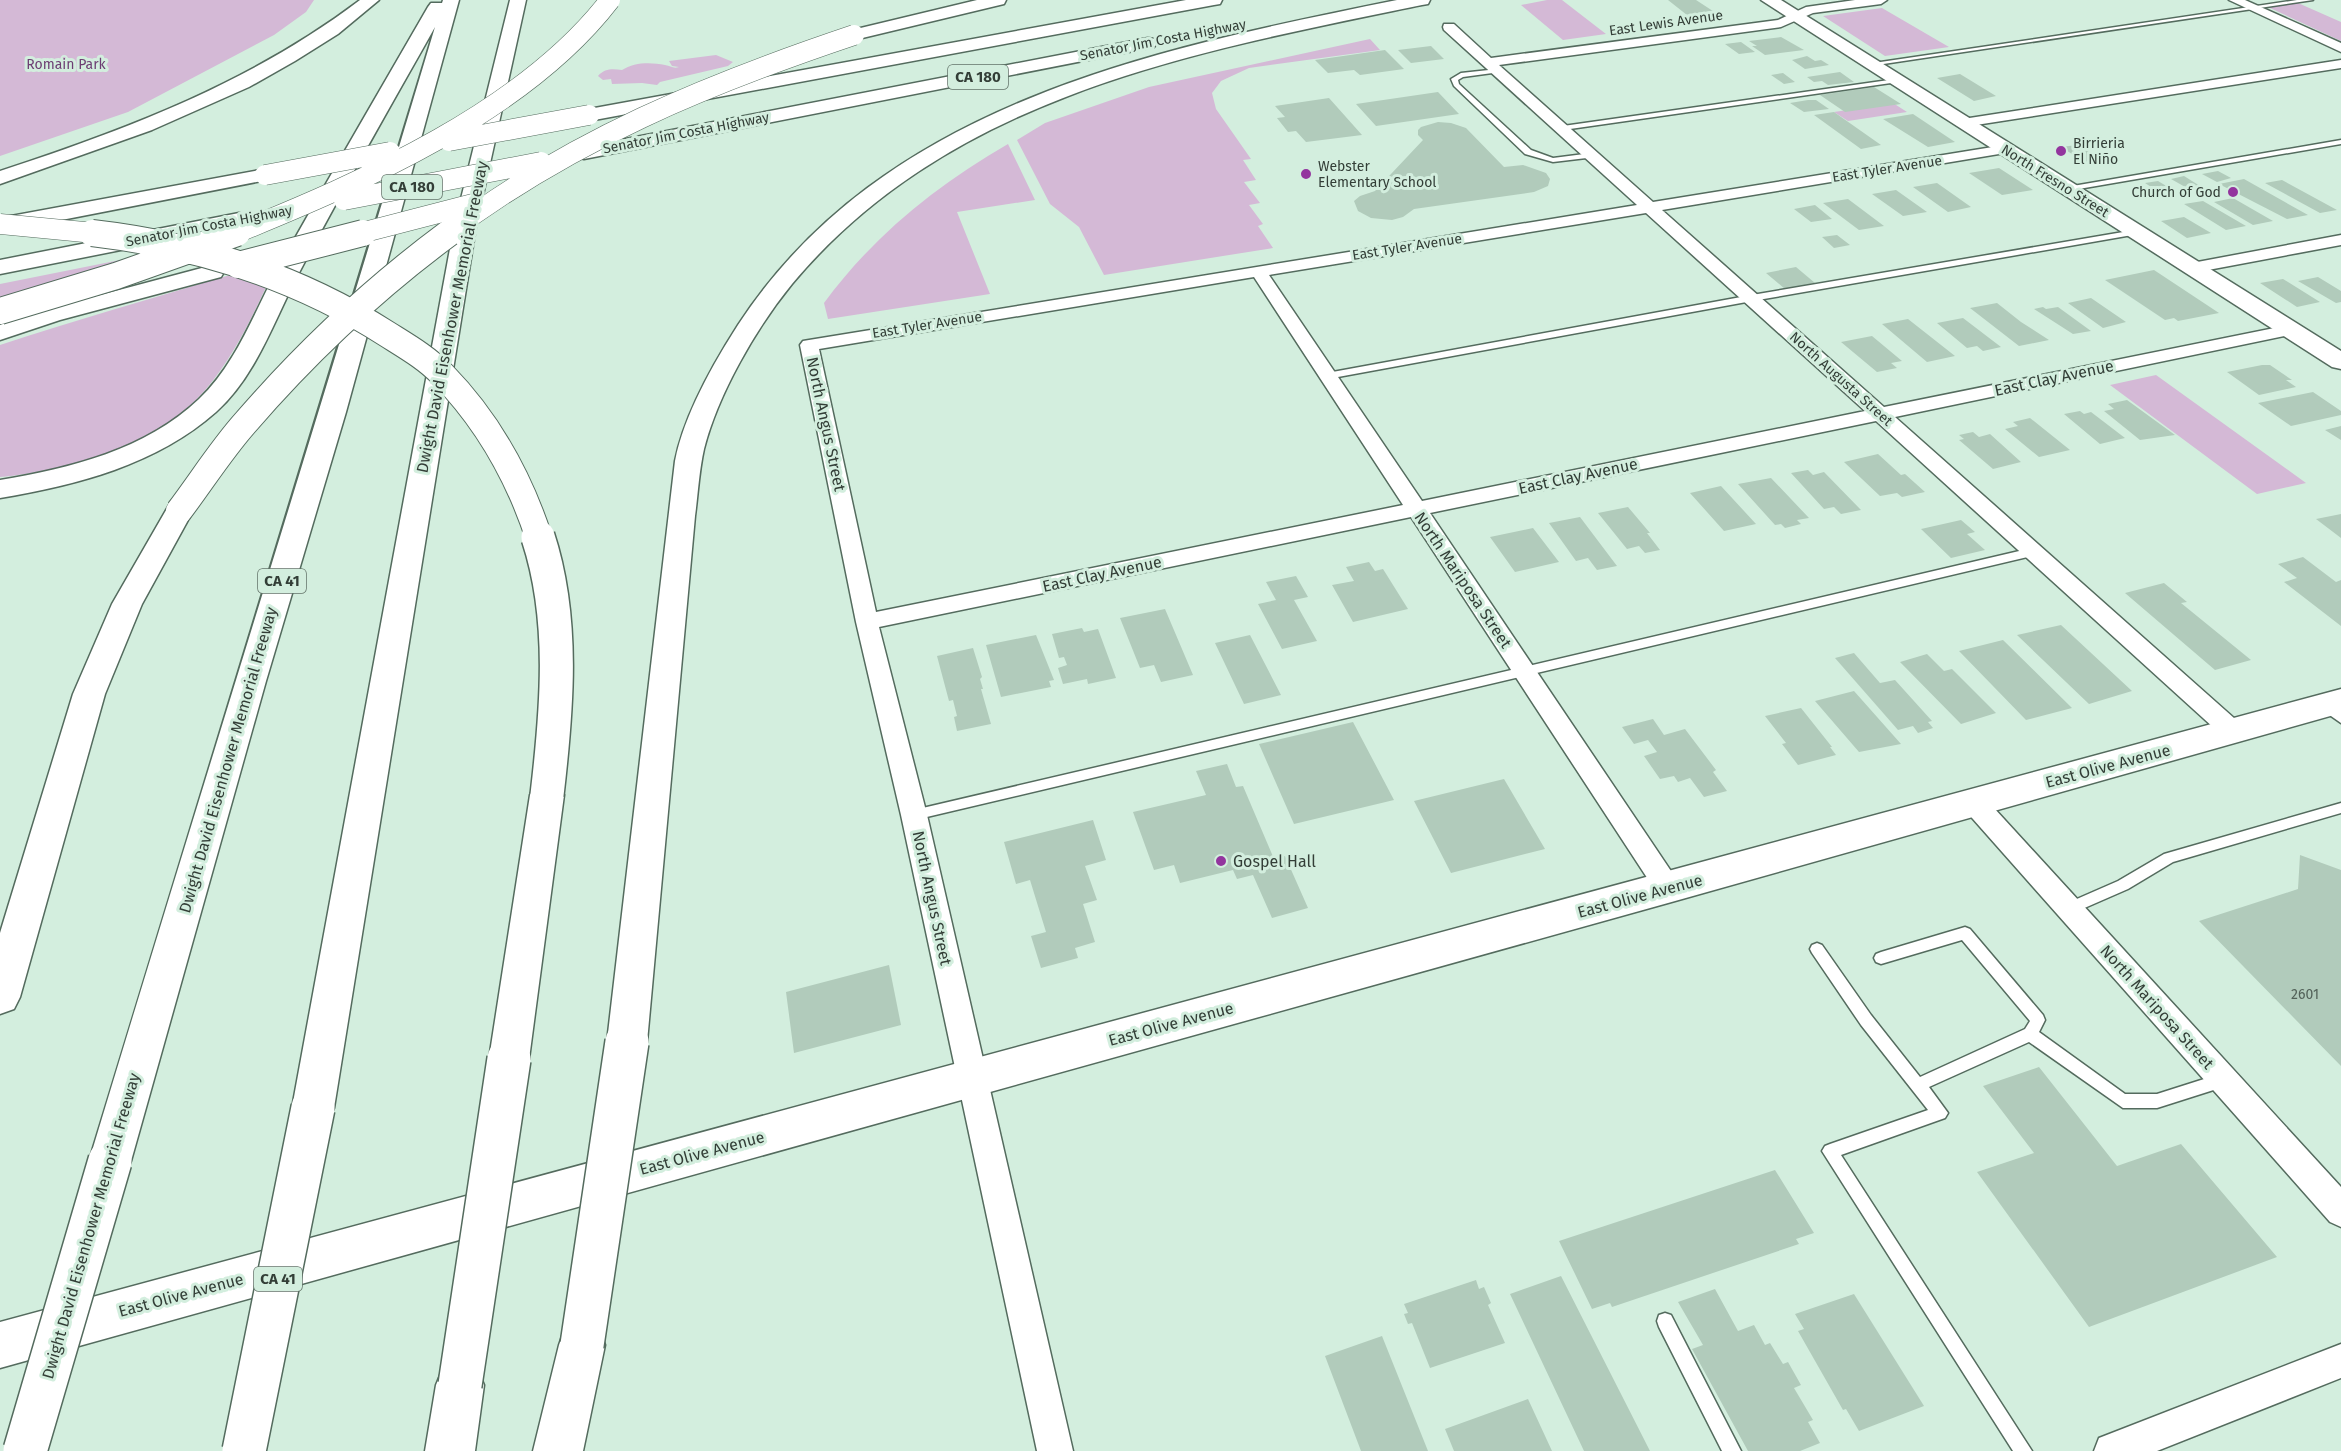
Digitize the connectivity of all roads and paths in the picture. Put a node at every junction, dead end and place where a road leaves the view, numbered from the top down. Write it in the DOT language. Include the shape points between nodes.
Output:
graph roads {
  1 [pos="371,0"];
  2 [pos="441,0"];
  3 [pos="452,0"];
  4 [pos="518,0"];
  5 [pos="610,0"];
  6 [pos="998,0"];
  7 [pos="1214,0"];
  8 [pos="1372,0"];
  9 [pos="1422,0"];
  10 [pos="1769,0"];
  11 [pos="1881,0"];
  12 [pos="2235,0"];
  13 [pos="2310,0"];
  14 [pos="2253,8"];
  15 [pos="1795,16"];
  16 [pos="1449,27"];
  17 [pos="2341,48"];
  18 [pos="1870,64"];
  19 [pos="2341,64"];
  20 [pos="1493,67"];
  21 [pos="1896,81"];
  22 [pos="929,86"];
  23 [pos="1963,123"];
  24 [pos="1563,128"];
  25 [pos="2341,142"];
  26 [pos="2005,149"];
  27 [pos="1592,155"];
  28 [pos="613,167"];
  29 [pos="0,178"];
  30 [pos="568,179"];
  31 [pos="2067,189"];
  32 [pos="1650,207"];
  33 [pos="0,225"];
  34 [pos="2134,232"];
  35 [pos="2341,240"];
  36 [pos="0,267"];
  37 [pos="2192,268"];
  38 [pos="1258,271"];
  39 [pos="1752,298"];
  40 [pos="0,310"];
  41 [pos="2289,330"];
  42 [pos="0,333"];
  43 [pos="809,345"];
  44 [pos="2338,358"];
  45 [pos="1327,376"];
  46 [pos="1880,414"];
  47 [pos="0,489"];
  48 [pos="1416,509"];
  49 [pos="2032,552"];
  50 [pos="867,622"];
  51 [pos="1523,671"];
  52 [pos="2336,709"];
  53 [pos="2234,732"];
  54 [pos="1974,803"];
  55 [pos="2341,808"];
  56 [pos="914,815"];
  57 [pos="1668,888"];
  58 [pos="2068,909"];
  59 [pos="1817,949"];
  60 [pos="1881,958"];
  61 [pos="0,997"];
  62 [pos="2030,1034"];
  63 [pos="970,1079"];
  64 [pos="2224,1080"];
  65 [pos="1918,1085"];
  66 [pos="2341,1211"];
  67 [pos="1665,1321"];
  68 [pos="0,1345"];
  69 [pos="2341,1361"];
  70 [pos="26,1451"];
  71 [pos="244,1451"];
  72 [pos="450,1451"];
  73 [pos="558,1451"];
  74 [pos="1054,1451"];
  75 [pos="1732,1451"];
  76 [pos="2023,1451"];
  77 [pos="2112,1451"];
  1 -- 29 [label="main road" via="311,44 222,91 107,141"];
  2 -- 47 [label="main road" via="286,273 240,368 224,389 190,420 137,451 65,477"];
  3 -- 70 [label="main road, Dwight David Eisenhower Memorial Freeway / CA 41, bridge"];
  4 -- 71 [label="main road, Dwight David Eisenhower Memorial Freeway / CA 41, bridge" via="465,228 313,1108"];
  5 -- 40 [label="main road, bridge" via="580,38 523,86 373,173 226,237"];
  6 -- 61 [label="main road, bridge" via="854,35 748,71 643,116 555,162 461,221 369,293 310,348 249,415 179,511 128,604 89,693"];
  7 -- 33 [label="main road, Senator Jim Costa Highway / CA 180, bridge"];
  8 -- 22 [label="main road, Senator Jim Costa Highway / CA 180"];
  9 -- 73 [label="main road, bridge" via="1162,59 1024,106 893,180 836,224 758,309 729,358 690,452 627,1042 582,1345"];
  10 -- 15 [label="main road, North Fresno Street"];
  11 -- 15 [label="street, East Lewis Avenue" via="1810,10"];
  12 -- 14 [label="street"];
  13 -- 14 [label="lane"];
  14 -- 17 [label="street"];
  14 -- 18 [label="lane"];
  15 -- 18 [label="main road, North Fresno Street"];
  15 -- 20 [label="street, East Lewis Avenue" via="1781,23"];
  16 -- 20 [label="street, North Augusta Street"];
  18 -- 21 [label="main road, North Fresno Street"];
  19 -- 23 [label="street"];
  20 -- 24 [label="street, North Augusta Street"];
  20 -- 27 [label="lane" via="1461,75 1454,79 1456,85 1528,152 1553,160"];
  21 -- 23 [label="main road, North Fresno Street"];
  21 -- 24 [label="lane"];
  22 -- 28 [label="main road"];
  22 -- 36 [label="main road, Senator Jim Costa Highway / CA 180, bridge"];
  23 -- 26 [label="main road, North Fresno Street"];
  24 -- 27 [label="street, North Augusta Street"];
  25 -- 31 [label="lane"];
  26 -- 31 [label="main road, North Fresno Street"];
  26 -- 32 [label="street, East Tyler Avenue"];
  27 -- 32 [label="street, North Augusta Street"];
  30 -- 42 [label="main road, bridge" via="52,315"];
  31 -- 34 [label="main road, North Fresno Street"];
  32 -- 38 [label="street, East Tyler Avenue"];
  32 -- 39 [label="street, North Augusta Street"];
  33 -- 72 [label="main road, bridge" via="132,239 226,260 318,294 354,312 441,373 508,461 532,516 548,580 557,670 554,742"];
  34 -- 37 [label="main road, North Fresno Street"];
  34 -- 39 [label="lane"];
  35 -- 37 [label="street"];
  37 -- 41 [label="main road, North Fresno Street"];
  38 -- 43 [label="street, East Tyler Avenue"];
  38 -- 45 [label="street, North Mariposa Street"];
  39 -- 45 [label="lane"];
  39 -- 46 [label="street, North Augusta Street"];
  41 -- 44 [label="main road, North Fresno Street"];
  41 -- 46 [label="street, East Clay Avenue"];
  43 -- 50 [label="street, North Angus Street"];
  45 -- 48 [label="street, North Mariposa Street"];
  46 -- 48 [label="street, East Clay Avenue"];
  46 -- 49 [label="street, North Augusta Street"];
  48 -- 50 [label="street, East Clay Avenue"];
  48 -- 51 [label="street, North Mariposa Street"];
  49 -- 51 [label="lane"];
  49 -- 53 [label="street, North Augusta Street"];
  50 -- 56 [label="street, North Angus Street"];
  51 -- 56 [label="lane"];
  51 -- 57 [label="street, North Mariposa Street"];
  52 -- 53 [label="main road, East Olive Avenue"];
  53 -- 54 [label="main road, East Olive Avenue"];
  54 -- 57 [label="main road, East Olive Avenue"];
  54 -- 58 [label="street, North Mariposa Street"];
  55 -- 58 [label="lane" via="2169,858 2123,885"];
  56 -- 63 [label="street, North Angus Street"];
  57 -- 63 [label="main road, East Olive Avenue"];
  58 -- 64 [label="street, North Mariposa Street"];
  59 -- 65 [label="lane"];
  60 -- 62 [label="lane" via="1965,933 2038,1020"];
  62 -- 64 [label="lane" via="2123,1101 2157,1101"];
  62 -- 65 [label="lane"];
  63 -- 68 [label="main road, East Olive Avenue"];
  63 -- 74 [label="street, North Angus Street"];
  64 -- 66 [label="street, North Mariposa Street"];
  65 -- 76 [label="lane" via="1940,1113 1830,1151"];
  67 -- 75 [label="lane"];
  69 -- 77 [label="street"];
}
